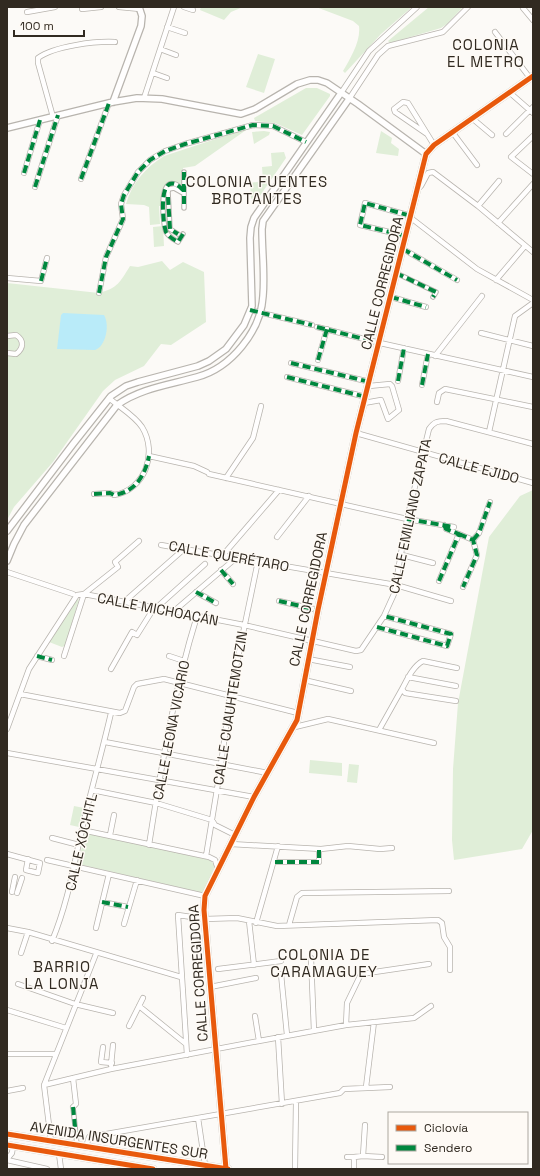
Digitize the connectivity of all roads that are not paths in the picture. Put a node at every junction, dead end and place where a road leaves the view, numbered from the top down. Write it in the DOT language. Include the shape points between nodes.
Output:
graph roads {
  1 [pos="55,7"];
  2 [pos="101,7"];
  3 [pos="119,7"];
  4 [pos="174,7"];
  5 [pos="184,7"];
  6 [pos="417,7"];
  7 [pos="468,7"];
  8 [pos="140,8"];
  9 [pos="524,8"];
  10 [pos="82,9"];
  11 [pos="193,10"];
  12 [pos="27,12"];
  13 [pos="533,20"];
  14 [pos="167,27"];
  15 [pos="495,32"];
  16 [pos="185,33"];
  17 [pos="115,42"];
  18 [pos="160,49"];
  19 [pos="176,55"];
  20 [pos="153,73"];
  21 [pos="532,77"];
  22 [pos="166,78"];
  23 [pos="509,92"];
  24 [pos="341,93"];
  25 [pos="144,98"];
  26 [pos="349,99"];
  27 [pos="111,102"];
  28 [pos="531,108"];
  29 [pos="533,113"];
  30 [pos="56,116"];
  31 [pos="473,119"];
  32 [pos="40,120"];
  33 [pos="7,128"];
  34 [pos="453,133"];
  35 [pos="427,134"];
  36 [pos="506,134"];
  37 [pos="492,135"];
  38 [pos="533,136"];
  39 [pos="306,142"];
  40 [pos="434,146"];
  41 [pos="426,154"];
  42 [pos="477,165"];
  43 [pos="184,172"];
  44 [pos="24,173"];
  45 [pos="533,174"];
  46 [pos="283,176"];
  47 [pos="81,179"];
  48 [pos="290,181"];
  49 [pos="499,181"];
  50 [pos="533,184"];
  51 [pos="35,186"];
  52 [pos="416,190"];
  53 [pos="183,192"];
  54 [pos="478,206"];
  55 [pos="184,208"];
  56 [pos="411,217"];
  57 [pos="498,223"];
  58 [pos="178,234"];
  59 [pos="183,234"];
  60 [pos="406,236"];
  61 [pos="525,246"];
  62 [pos="403,249"];
  63 [pos="533,252"];
  64 [pos="47,258"];
  65 [pos="396,273"];
  66 [pos="7,278"];
  67 [pos="457,280"];
  68 [pos="496,280"];
  69 [pos="99,293"];
  70 [pos="482,296"];
  71 [pos="391,297"];
  72 [pos="433,297"];
  73 [pos="533,301"];
  74 [pos="426,307"];
  75 [pos="250,310"];
  76 [pos="260,313"];
  77 [pos="327,329"];
  78 [pos="481,333"];
  79 [pos="7,336"];
  80 [pos="509,340"];
  81 [pos="380,343"];
  82 [pos="533,346"];
  83 [pos="404,348"];
  84 [pos="8,353"];
  85 [pos="428,354"];
  86 [pos="435,356"];
  87 [pos="7,359"];
  88 [pos="318,360"];
  89 [pos="291,363"];
  90 [pos="503,370"];
  91 [pos="287,377"];
  92 [pos="533,377"];
  93 [pos="398,381"];
  94 [pos="369,384"];
  95 [pos="422,385"];
  96 [pos="109,398"];
  97 [pos="496,399"];
  98 [pos="365,400"];
  99 [pos="437,402"];
  100 [pos="116,405"];
  101 [pos="261,406"];
  102 [pos="533,407"];
  103 [pos="489,432"];
  104 [pos="356,433"];
  105 [pos="533,444"];
  106 [pos="423,453"];
  107 [pos="149,456"];
  108 [pos="226,478"];
  109 [pos="533,483"];
  110 [pos="279,490"];
  111 [pos="94,494"];
  112 [pos="309,496"];
  113 [pos="490,502"];
  114 [pos="341,504"];
  115 [pos="407,519"];
  116 [pos="444,525"];
  117 [pos="454,527"];
  118 [pos="7,531"];
  119 [pos="458,534"];
  120 [pos="277,538"];
  121 [pos="473,540"];
  122 [pos="140,541"];
  123 [pos="161,545"];
  124 [pos="184,549"];
  125 [pos="223,555"];
  126 [pos="402,555"];
  127 [pos="236,558"];
  128 [pos="7,561"];
  129 [pos="258,561"];
  130 [pos="433,563"];
  131 [pos="205,564"];
  132 [pos="221,570"];
  133 [pos="7,572"];
  134 [pos="326,572"];
  135 [pos="439,581"];
  136 [pos="234,584"];
  137 [pos="396,585"];
  138 [pos="463,586"];
  139 [pos="196,592"];
  140 [pos="75,594"];
  141 [pos="84,594"];
  142 [pos="451,601"];
  143 [pos="124,602"];
  144 [pos="279,602"];
  145 [pos="216,603"];
  146 [pos="154,608"];
  147 [pos="318,610"];
  148 [pos="173,612"];
  149 [pos="197,616"];
  150 [pos="384,616"];
  151 [pos="244,625"];
  152 [pos="377,627"];
  153 [pos="312,640"];
  154 [pos="356,651"];
  155 [pos="37,656"];
  156 [pos="64,656"];
  157 [pos="168,656"];
  158 [pos="308,658"];
  159 [pos="52,660"];
  160 [pos="184,661"];
  161 [pos="350,667"];
  162 [pos="457,668"];
  163 [pos="111,669"];
  164 [pos="408,677"];
  165 [pos="304,680"];
  166 [pos="179,683"];
  167 [pos="456,686"];
  168 [pos="402,689"];
  169 [pos="351,691"];
  170 [pos="20,694"];
  171 [pos="230,696"];
  172 [pos="456,701"];
  173 [pos="111,713"];
  174 [pos="298,713"];
  175 [pos="294,727"];
  176 [pos="7,729"];
  177 [pos="379,730"];
  178 [pos="105,742"];
  179 [pos="434,742"];
  180 [pos="7,753"];
  181 [pos="164,753"];
  182 [pos="221,765"];
  183 [pos="98,769"];
  184 [pos="268,773"];
  185 [pos="160,780"];
  186 [pos="92,790"];
  187 [pos="217,790"];
  188 [pos="254,797"];
  189 [pos="156,803"];
  190 [pos="114,815"];
  191 [pos="212,820"];
  192 [pos="82,830"];
  193 [pos="110,835"];
  194 [pos="235,835"];
  195 [pos="52,838"];
  196 [pos="150,844"];
  197 [pos="231,844"];
  198 [pos="79,845"];
  199 [pos="278,846"];
  200 [pos="392,848"];
  201 [pos="320,849"];
  202 [pos="7,854"];
  203 [pos="206,856"];
  204 [pos="28,859"];
  205 [pos="46,860"];
  206 [pos="275,862"];
  207 [pos="76,866"];
  208 [pos="218,869"];
  209 [pos="109,874"];
  210 [pos="15,877"];
  211 [pos="22,878"];
  212 [pos="137,880"];
  213 [pos="449,891"];
  214 [pos="14,892"];
  215 [pos="205,896"];
  216 [pos="102,902"];
  217 [pos="128,907"];
  218 [pos="205,919"];
  219 [pos="248,921"];
  220 [pos="256,923"];
  221 [pos="124,924"];
  222 [pos="289,925"];
  223 [pos="7,928"];
  224 [pos="96,928"];
  225 [pos="28,932"];
  226 [pos="52,941"];
  227 [pos="20,953"];
  228 [pos="96,954"];
  229 [pos="311,958"];
  230 [pos="281,961"];
  231 [pos="429,964"];
  232 [pos="254,965"];
  233 [pos="218,969"];
  234 [pos="450,970"];
  235 [pos="281,974"];
  236 [pos="181,977"];
  237 [pos="256,978"];
  238 [pos="18,984"];
  239 [pos="210,987"];
  240 [pos="143,998"];
  241 [pos="75,1004"];
  242 [pos="139,1006"];
  243 [pos="431,1006"];
  244 [pos="7,1010"];
  245 [pos="113,1013"];
  246 [pos="255,1016"];
  247 [pos="374,1022"];
  248 [pos="346,1025"];
  249 [pos="129,1026"];
  250 [pos="66,1028"];
  251 [pos="314,1031"];
  252 [pos="287,1036"];
  253 [pos="278,1037"];
  254 [pos="259,1040"];
  255 [pos="186,1044"];
  256 [pos="113,1045"];
  257 [pos="103,1047"];
  258 [pos="215,1050"];
  259 [pos="7,1054"];
  260 [pos="56,1054"];
  261 [pos="187,1055"];
  262 [pos="112,1063"];
  263 [pos="111,1069"];
  264 [pos="73,1078"];
  265 [pos="44,1085"];
  266 [pos="366,1087"];
  267 [pos="390,1087"];
  268 [pos="23,1088"];
  269 [pos="7,1091"];
  270 [pos="296,1102"];
  271 [pos="282,1104"];
  272 [pos="73,1107"];
  273 [pos="221,1115"];
  274 [pos="198,1118"];
  275 [pos="365,1125"];
  276 [pos="7,1134"];
  277 [pos="51,1141"];
  278 [pos="77,1145"];
  279 [pos="86,1147"];
  280 [pos="11,1148"];
  281 [pos="59,1154"];
  282 [pos="347,1156"];
  283 [pos="363,1156"];
  284 [pos="354,1157"];
  285 [pos="382,1157"];
  286 [pos="7,1159"];
  287 [pos="17,1162"];
  288 [pos="204,1165"];
  289 [pos="47,1169"];
  290 [pos="61,1169"];
  291 [pos="153,1169"];
  292 [pos="227,1169"];
  293 [pos="295,1169"];
  294 [pos="354,1169"];
  1 -- 12 [label="street"];
  2 -- 10 [label="street"];
  3 -- 8 [label="street"];
  4 -- 14 [label="street"];
  5 -- 11 [label="street"];
  6 -- 24 [label="street" via="369,51"];
  7 -- 26 [label="street" via="443,32 388,46 378,55"];
  8 -- 27 [label="street" via="141,26"];
  9 -- 13 [label="street"];
  14 -- 16 [label="street"];
  14 -- 18 [label="street"];
  15 -- 21 [label="street"];
  17 -- 30 [label="street" via="81,44 38,58"];
  18 -- 19 [label="street"];
  18 -- 20 [label="street"];
  20 -- 22 [label="street"];
  20 -- 25 [label="street"];
  21 -- 23 [label="street, CALLE CORREGIDORA"];
  23 -- 28 [label="street"];
  23 -- 31 [label="street, CALLE CORREGIDORA"];
  24 -- 25 [label="street" via="318,80 304,81 255,109 241,114"];
  24 -- 26 [label="street"];
  24 -- 39 [label="street"];
  25 -- 27 [label="street"];
  26 -- 41 [label="street"];
  26 -- 48 [label="street"];
  27 -- 30 [label="street"];
  27 -- 47 [label="street"];
  28 -- 29 [label="street"];
  28 -- 36 [label="street"];
  30 -- 32 [label="street"];
  30 -- 51 [label="street"];
  31 -- 34 [label="street, CALLE CORREGIDORA"];
  31 -- 37 [label="street"];
  32 -- 33 [label="street"];
  32 -- 44 [label="street"];
  34 -- 40 [label="street, CALLE CORREGIDORA"];
  34 -- 42 [label="street"];
  35 -- 35 [label="street" via="395,112 394,109 406,102"];
  35 -- 40 [label="street"];
  38 -- 45 [label="street" via="511,157"];
  39 -- 46 [label="street"];
  39 -- 69 [label="street" via="273,126 253,125 185,144 150,160 138,172 124,195 121,204 123,219 106,258"];
  40 -- 41 [label="street, CALLE CORREGIDORA"];
  41 -- 52 [label="street, CALLE CORREGIDORA"];
  43 -- 53 [label="street"];
  46 -- 48 [label="street"];
  46 -- 75 [label="street" via="254,218 251,227"];
  48 -- 76 [label="street" via="263,221 264,296"];
  49 -- 54 [label="street"];
  50 -- 57 [label="street"];
  52 -- 54 [label="street" via="430,172"];
  52 -- 56 [label="street, CALLE CORREGIDORA"];
  53 -- 55 [label="street"];
  53 -- 58 [label="street" via="174,188 168,192 170,229"];
  53 -- 59 [label="street" via="175,184 167,186 163,201 166,232 178,242"];
  54 -- 57 [label="street"];
  56 -- 60 [label="street, CALLE CORREGIDORA"];
  56 -- 60 [label="street" via="365,203 360,225"];
  56 -- 68 [label="street" via="477,269"];
  57 -- 61 [label="street"];
  60 -- 62 [label="street, CALLE CORREGIDORA"];
  61 -- 63 [label="street"];
  61 -- 68 [label="street"];
  62 -- 65 [label="street, CALLE CORREGIDORA"];
  62 -- 67 [label="street"];
  64 -- 66 [label="street" via="41,281"];
  65 -- 71 [label="street, CALLE CORREGIDORA"];
  65 -- 72 [label="street" via="436,292"];
  68 -- 73 [label="street"];
  70 -- 86 [label="street"];
  71 -- 74 [label="street"];
  71 -- 81 [label="street, CALLE CORREGIDORA"];
  73 -- 80 [label="street" via="515,316"];
  75 -- 76 [label="street"];
  75 -- 96 [label="street" via="239,333 218,355 198,366 126,386"];
  76 -- 77 [label="street"];
  76 -- 100 [label="street" via="242,346 217,368 199,377 134,394"];
  77 -- 81 [label="street"];
  77 -- 88 [label="street"];
  78 -- 80 [label="street"];
  79 -- 84 [label="street" via="16,335 23,344 16,354"];
  80 -- 82 [label="street"];
  80 -- 90 [label="street"];
  81 -- 83 [label="street"];
  81 -- 94 [label="street, CALLE CORREGIDORA"];
  83 -- 85 [label="street"];
  83 -- 93 [label="street"];
  84 -- 87 [label="street"];
  85 -- 86 [label="street"];
  85 -- 95 [label="street"];
  86 -- 90 [label="street"];
  89 -- 94 [label="street"];
  90 -- 92 [label="street"];
  90 -- 97 [label="street"];
  91 -- 98 [label="street"];
  94 -- 98 [label="street, CALLE CORREGIDORA"];
  94 -- 98 [label="street" via="390,384 399,410 388,419 381,400"];
  96 -- 100 [label="street"];
  96 -- 118 [label="street"];
  97 -- 99 [label="street" via="445,389 439,392"];
  97 -- 102 [label="street"];
  97 -- 103 [label="street"];
  98 -- 104 [label="street, CALLE CORREGIDORA"];
  100 -- 107 [label="street" via="142,427 148,442"];
  100 -- 128 [label="street" via="24,525"];
  101 -- 108 [label="street" via="253,438"];
  103 -- 105 [label="street"];
  103 -- 106 [label="street, CALLE EMILIANO ZAPATA" via="438,421 429,429"];
  104 -- 106 [label="street, CALLE EJIDO"];
  104 -- 114 [label="street, CALLE CORREGIDORA"];
  106 -- 109 [label="street, CALLE EJIDO"];
  106 -- 115 [label="street, CALLE EMILIANO ZAPATA"];
  107 -- 108 [label="street" via="194,466"];
  107 -- 111 [label="street" via="143,475 131,489 114,495"];
  108 -- 110 [label="street"];
  110 -- 112 [label="street"];
  110 -- 125 [label="street"];
  112 -- 114 [label="street"];
  112 -- 120 [label="street"];
  113 -- 121 [label="street" via="479,533"];
  114 -- 115 [label="street"];
  114 -- 134 [label="street, CALLE CORREGIDORA"];
  115 -- 116 [label="street"];
  115 -- 126 [label="street, CALLE EMILIANO ZAPATA"];
  116 -- 117 [label="street"];
  116 -- 119 [label="street" via="446,529"];
  119 -- 121 [label="street"];
  119 -- 135 [label="street"];
  121 -- 138 [label="street" via="477,555"];
  122 -- 141 [label="street" via="115,562 118,566"];
  123 -- 124 [label="street, CALLE QUERÉTARO"];
  124 -- 125 [label="street, CALLE QUERÉTARO"];
  124 -- 143 [label="street"];
  125 -- 127 [label="street, CALLE QUERÉTARO"];
  126 -- 130 [label="street"];
  126 -- 137 [label="street, CALLE EMILIANO ZAPATA"];
  127 -- 129 [label="street, CALLE QUERÉTARO"];
  127 -- 132 [label="street"];
  129 -- 134 [label="street, CALLE QUERÉTARO"];
  129 -- 151 [label="street, CALLE CUAUHTEMOTZIN"];
  131 -- 146 [label="street"];
  132 -- 136 [label="street"];
  132 -- 139 [label="street"];
  133 -- 140 [label="street, CALLE MICHOACÁN"];
  134 -- 137 [label="street, CALLE QUERÉTARO"];
  134 -- 147 [label="street, CALLE CORREGIDORA"];
  137 -- 142 [label="street, CALLE QUERÉTARO"];
  137 -- 150 [label="street, CALLE EMILIANO ZAPATA"];
  139 -- 145 [label="street"];
  139 -- 148 [label="street"];
  140 -- 141 [label="street, CALLE MICHOACÁN"];
  140 -- 155 [label="street"];
  141 -- 143 [label="street, CALLE MICHOACÁN"];
  141 -- 156 [label="street"];
  143 -- 146 [label="street, CALLE MICHOACÁN"];
  144 -- 147 [label="street"];
  146 -- 148 [label="street, CALLE MICHOACÁN"];
  146 -- 163 [label="street" via="137,635 132,632"];
  147 -- 153 [label="street, CALLE CORREGIDORA"];
  148 -- 149 [label="street, CALLE MICHOACÁN"];
  149 -- 151 [label="street, CALLE MICHOACÁN"];
  149 -- 160 [label="street, CALLE LEONA VICARIO"];
  150 -- 152 [label="street, CALLE EMILIANO ZAPATA"];
  150 -- 152 [label="street" via="451,634 447,646"];
  151 -- 153 [label="street, CALLE MICHOACÁN"];
  151 -- 171 [label="street, CALLE CUAUHTEMOTZIN"];
  152 -- 154 [label="street, CALLE EMILIANO ZAPATA" via="362,649"];
  153 -- 154 [label="street, CALLE MICHOACÁN"];
  153 -- 158 [label="street, CALLE CORREGIDORA"];
  155 -- 159 [label="street"];
  155 -- 170 [label="street"];
  157 -- 160 [label="street"];
  158 -- 161 [label="street"];
  158 -- 165 [label="street, CALLE CORREGIDORA"];
  160 -- 166 [label="street, CALLE LEONA VICARIO"];
  162 -- 164 [label="street" via="423,661"];
  164 -- 167 [label="street"];
  164 -- 168 [label="street"];
  165 -- 169 [label="street"];
  165 -- 174 [label="street, CALLE CORREGIDORA"];
  166 -- 171 [label="street"];
  166 -- 173 [label="street" via="158,680 137,684 125,711 120,714"];
  166 -- 181 [label="street, CALLE LEONA VICARIO"];
  168 -- 172 [label="street" via="405,692"];
  168 -- 177 [label="street"];
  170 -- 173 [label="street"];
  170 -- 176 [label="street"];
  171 -- 174 [label="street"];
  171 -- 182 [label="street, CALLE CUAUHTEMOTZIN"];
  173 -- 178 [label="street, CALLE XÓCHITL"];
  174 -- 175 [label="street, CALLE CORREGIDORA"];
  175 -- 177 [label="street" via="328,719"];
  175 -- 184 [label="street, CALLE CORREGIDORA"];
  177 -- 179 [label="street"];
  178 -- 181 [label="street"];
  178 -- 183 [label="street, CALLE XÓCHITL"];
  180 -- 183 [label="street"];
  181 -- 182 [label="street"];
  181 -- 185 [label="street, CALLE LEONA VICARIO"];
  182 -- 184 [label="street"];
  182 -- 187 [label="street, CALLE CUAUHTEMOTZIN"];
  183 -- 185 [label="street"];
  183 -- 186 [label="street, CALLE XÓCHITL"];
  184 -- 188 [label="street, CALLE CORREGIDORA"];
  185 -- 187 [label="street"];
  185 -- 189 [label="street, CALLE LEONA VICARIO"];
  186 -- 189 [label="street"];
  186 -- 192 [label="street, CALLE XÓCHITL"];
  187 -- 188 [label="street"];
  187 -- 191 [label="street, CALLE CUAUHTEMOTZIN"];
  188 -- 194 [label="street, CALLE CORREGIDORA"];
  189 -- 191 [label="street"];
  189 -- 196 [label="street, CALLE LEONA VICARIO"];
  190 -- 193 [label="street"];
  191 -- 194 [label="street" via="215,825"];
  191 -- 203 [label="street, CALLE CUAUHTEMOTZIN"];
  192 -- 193 [label="street"];
  192 -- 198 [label="street, CALLE XÓCHITL"];
  193 -- 196 [label="street"];
  194 -- 197 [label="street, CALLE CORREGIDORA"];
  195 -- 198 [label="street"];
  196 -- 203 [label="street"];
  197 -- 199 [label="street"];
  197 -- 208 [label="street, CALLE CORREGIDORA"];
  198 -- 207 [label="street, CALLE XÓCHITL"];
  199 -- 201 [label="street"];
  199 -- 206 [label="street"];
  200 -- 201 [label="street" via="348,846"];
  201 -- 206 [label="street" via="319,862"];
  202 -- 204 [label="street"];
  203 -- 208 [label="street" via="215,860"];
  205 -- 207 [label="street"];
  206 -- 220 [label="street"];
  207 -- 209 [label="street"];
  207 -- 226 [label="street, CALLE XÓCHITL" via="63,916"];
  208 -- 215 [label="street, CALLE CORREGIDORA"];
  209 -- 212 [label="street"];
  209 -- 216 [label="street"];
  210 -- 214 [label="street"];
  211 -- 214 [label="street"];
  212 -- 215 [label="street"];
  212 -- 217 [label="street"];
  213 -- 222 [label="street" via="299,894"];
  215 -- 218 [label="street, CALLE CORREGIDORA"];
  216 -- 217 [label="street"];
  216 -- 224 [label="street"];
  217 -- 221 [label="street"];
  218 -- 219 [label="street" via="231,918"];
  218 -- 236 [label="street" via="180,914 176,917"];
  218 -- 239 [label="street, CALLE CORREGIDORA"];
  219 -- 220 [label="street"];
  219 -- 232 [label="street"];
  220 -- 222 [label="street"];
  222 -- 234 [label="street" via="438,920 442,923 444,937 450,947"];
  223 -- 225 [label="street"];
  225 -- 226 [label="street"];
  225 -- 227 [label="street"];
  226 -- 228 [label="street"];
  228 -- 236 [label="street"];
  228 -- 241 [label="street"];
  229 -- 251 [label="street"];
  230 -- 232 [label="street"];
  231 -- 248 [label="street" via="361,974 347,1003"];
  232 -- 233 [label="street"];
  235 -- 252 [label="street"];
  236 -- 255 [label="street"];
  237 -- 239 [label="street"];
  238 -- 241 [label="street"];
  239 -- 258 [label="street, CALLE CORREGIDORA"];
  240 -- 242 [label="street"];
  241 -- 245 [label="street"];
  241 -- 250 [label="street"];
  242 -- 249 [label="street"];
  242 -- 255 [label="street"];
  243 -- 247 [label="street" via="414,1018"];
  244 -- 250 [label="street"];
  246 -- 254 [label="street"];
  247 -- 248 [label="street"];
  247 -- 266 [label="street"];
  248 -- 251 [label="street"];
  250 -- 260 [label="street"];
  251 -- 252 [label="street"];
  252 -- 253 [label="street"];
  253 -- 254 [label="street"];
  253 -- 271 [label="street"];
  254 -- 258 [label="street"];
  255 -- 261 [label="street"];
  256 -- 262 [label="street"];
  257 -- 262 [label="street" via="101,1062"];
  258 -- 261 [label="street"];
  258 -- 273 [label="street, CALLE CORREGIDORA"];
  259 -- 260 [label="street"];
  260 -- 265 [label="street"];
  261 -- 263 [label="street"];
  262 -- 263 [label="street"];
  263 -- 264 [label="street"];
  264 -- 265 [label="street"];
  264 -- 272 [label="street" via="76,1104"];
  265 -- 277 [label="street"];
  266 -- 267 [label="street"];
  266 -- 270 [label="street" via="344,1089 340,1093"];
  268 -- 269 [label="street"];
  270 -- 271 [label="street"];
  270 -- 293 [label="street"];
  271 -- 273 [label="street"];
  272 -- 278 [label="street"];
  273 -- 274 [label="street"];
  273 -- 292 [label="street, CALLE CORREGIDORA"];
  274 -- 279 [label="street" via="89,1137"];
  274 -- 288 [label="street"];
  275 -- 283 [label="street"];
  276 -- 277 [label="main road, AVENIDA INSURGENTES SUR"];
  277 -- 278 [label="main road, AVENIDA INSURGENTES SUR"];
  278 -- 279 [label="main road, AVENIDA INSURGENTES SUR"];
  279 -- 288 [label="main road, AVENIDA INSURGENTES SUR"];
  280 -- 281 [label="main road, AVENIDA INSURGENTES SUR"];
  280 -- 286 [label="street"];
  280 -- 287 [label="street"];
  281 -- 290 [label="street"];
  281 -- 291 [label="main road, AVENIDA INSURGENTES SUR"];
  282 -- 284 [label="street"];
  283 -- 284 [label="street"];
  283 -- 285 [label="street"];
  284 -- 294 [label="street"];
  286 -- 287 [label="street"];
  287 -- 289 [label="street"];
  288 -- 292 [label="main road, AVENIDA INSURGENTES SUR"];
}
